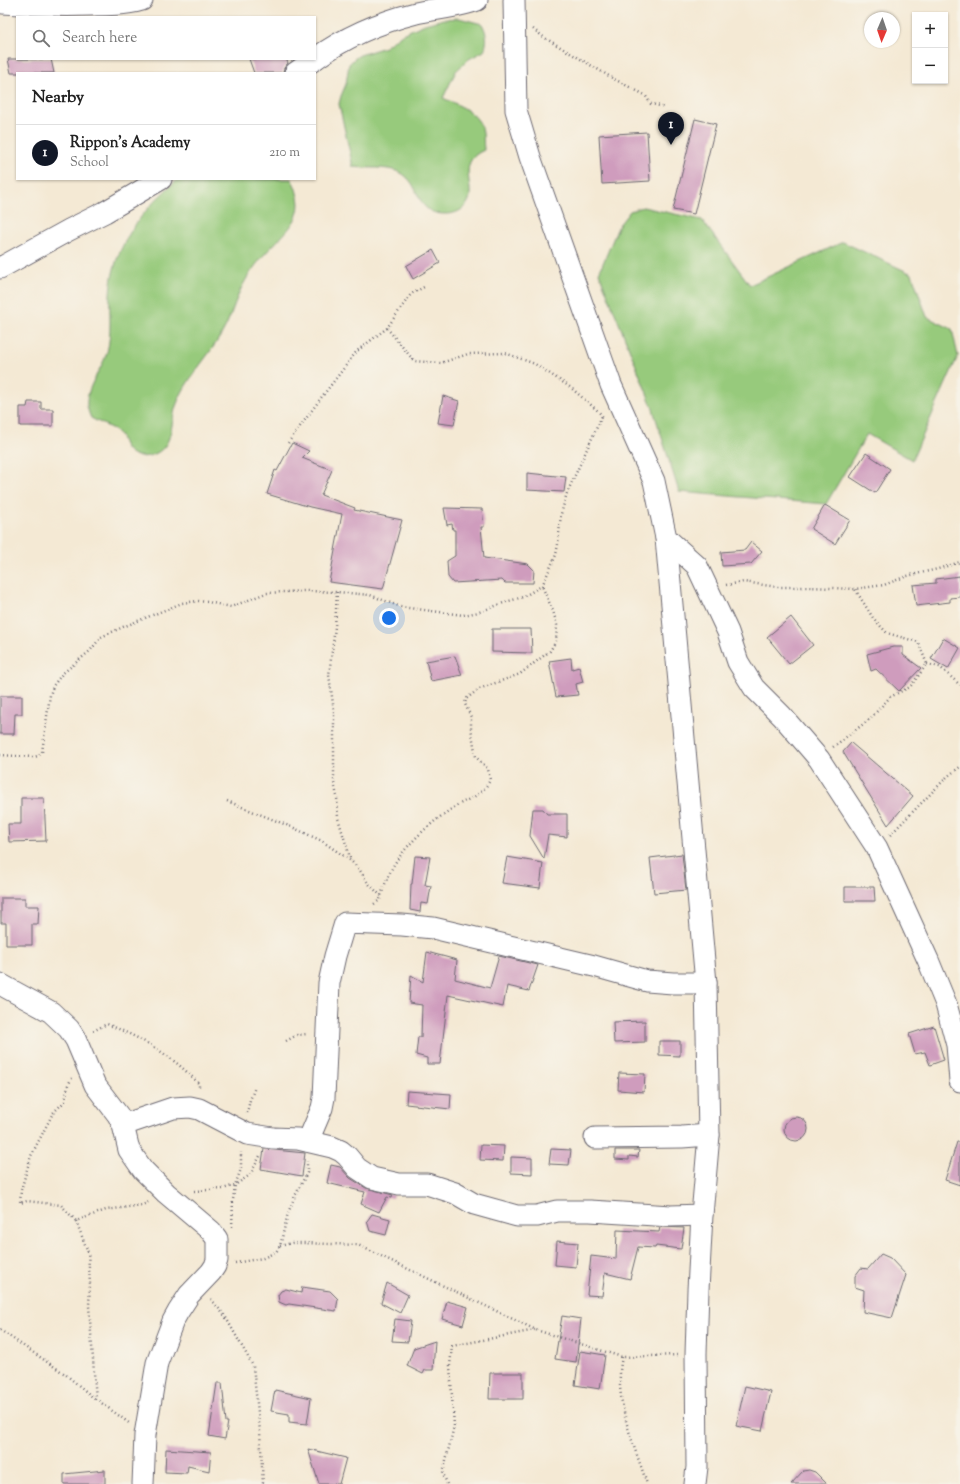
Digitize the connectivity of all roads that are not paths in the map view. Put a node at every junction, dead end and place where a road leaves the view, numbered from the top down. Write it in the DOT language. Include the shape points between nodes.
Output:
graph roads {
  1 [pos="142,0"];
  2 [pos="477,0"];
  3 [pos="2,4"];
  4 [pos="514,6"];
  5 [pos="316,58"];
  6 [pos="314,60"];
  7 [pos="296,72"];
  8 [pos="159,180"];
  9 [pos="0,268"];
  10 [pos="666,538"];
  11 [pos="706,983"];
  12 [pos="0,984"];
  13 [pos="960,1081"];
  14 [pos="123,1125"];
  15 [pos="709,1136"];
  16 [pos="595,1138"];
  17 [pos="308,1141"];
  18 [pos="702,1215"];
  19 [pos="143,1484"];
  20 [pos="695,1484"];
  1 -- 3 [label="street" via="101,5"];
  2 -- 5 [label="street" via="386,23 353,36"];
  4 -- 10 [label="street" via="516,110 611,385 654,482"];
  6 -- 7 [label="street"];
  8 -- 9 [label="street" via="106,212"];
  10 -- 11 [label="street"];
  10 -- 13 [label="street" via="697,566 728,632 738,662 754,688 819,758 877,848 946,1004 957,1045"];
  11 -- 15 [label="street"];
  11 -- 17 [label="street" via="647,980 433,928 345,923 329,983 324,1098"];
  12 -- 14 [label="street" via="51,1012 69,1029 95,1085"];
  14 -- 17 [label="street" via="173,1108 190,1107 199,1109 242,1132"];
  14 -- 19 [label="street" via="129,1150 143,1170 166,1194 211,1231 217,1240 217,1260 211,1272 186,1299 178,1312 157,1363 144,1443"];
  15 -- 16 [label="street"];
  15 -- 18 [label="street"];
  17 -- 18 [label="street" via="341,1151 357,1168 372,1178 399,1184 427,1184 454,1193 474,1204 517,1216 537,1216 557,1211"];
  18 -- 20 [label="street" via="696,1354"];
}
